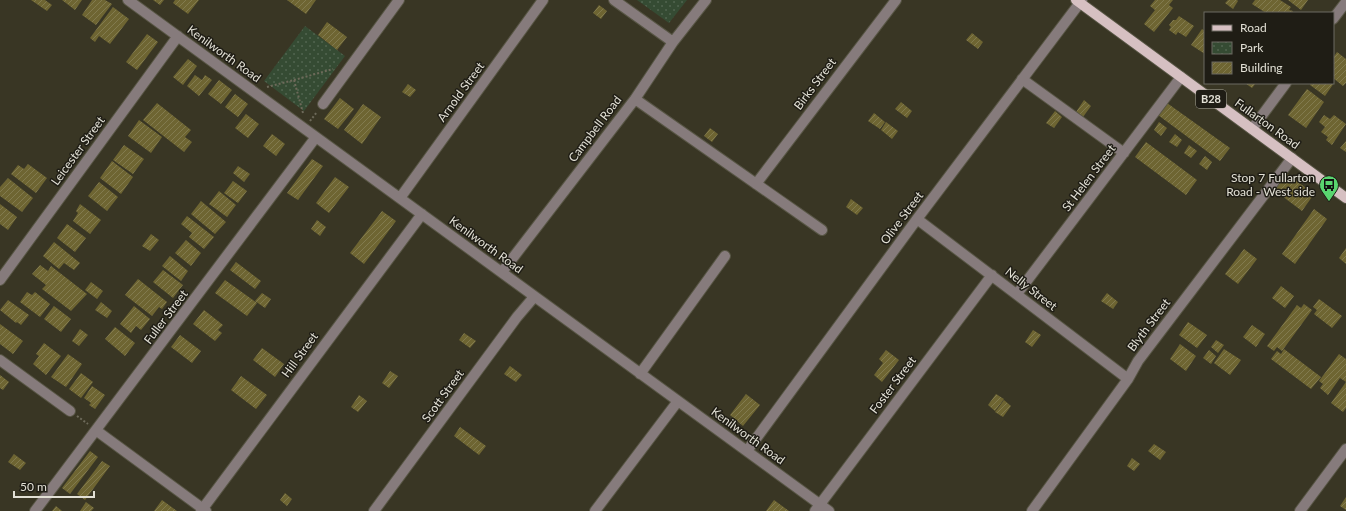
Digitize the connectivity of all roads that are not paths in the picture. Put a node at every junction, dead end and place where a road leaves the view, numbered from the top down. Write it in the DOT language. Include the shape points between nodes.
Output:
graph roads {
  1 [pos="128,0"];
  2 [pos="399,0"];
  3 [pos="544,0"];
  4 [pos="614,0"];
  5 [pos="706,0"];
  6 [pos="896,0"];
  7 [pos="1079,1"];
  8 [pos="1345,4"];
  9 [pos="1334,18"];
  10 [pos="178,36"];
  11 [pos="673,42"];
  12 [pos="1181,77"];
  13 [pos="1022,79"];
  14 [pos="1285,84"];
  15 [pos="635,98"];
  16 [pos="323,104"];
  17 [pos="1252,129"];
  18 [pos="316,137"];
  19 [pos="1124,153"];
  20 [pos="1292,158"];
  21 [pos="756,184"];
  22 [pos="400,198"];
  23 [pos="1346,198"];
  24 [pos="422,214"];
  25 [pos="917,219"];
  26 [pos="822,230"];
  27 [pos="725,256"];
  28 [pos="502,272"];
  29 [pos="992,275"];
  30 [pos="0,280"];
  31 [pos="1017,294"];
  32 [pos="534,297"];
  33 [pos="0,360"];
  34 [pos="640,374"];
  35 [pos="1128,379"];
  36 [pos="678,401"];
  37 [pos="70,411"];
  38 [pos="97,431"];
  39 [pos="1346,449"];
  40 [pos="747,450"];
  41 [pos="818,508"];
  42 [pos="203,510"];
  43 [pos="35,511"];
  44 [pos="374,511"];
  45 [pos="595,511"];
  46 [pos="829,511"];
  47 [pos="1032,511"];
  48 [pos="1300,511"];
  1 -- 10 [label="street, Kenilworth Road"];
  2 -- 16 [label="street"];
  3 -- 22 [label="street, Arnold Street"];
  4 -- 11 [label="street"];
  5 -- 11 [label="street, Campbell Road"];
  6 -- 21 [label="street, Birks Street"];
  7 -- 12 [label="main road, Fullarton Road / B28"];
  7 -- 13 [label="street, Olive Street"];
  8 -- 9 [label="street"];
  10 -- 18 [label="street, Kenilworth Road"];
  10 -- 30 [label="street, Leicester Street"];
  11 -- 15 [label="street, Campbell Road"];
  12 -- 17 [label="main road, Fullarton Road / B28"];
  12 -- 19 [label="street, St Helen Street"];
  13 -- 19 [label="street"];
  13 -- 25 [label="street, Olive Street"];
  14 -- 17 [label="street"];
  15 -- 21 [label="street"];
  15 -- 28 [label="street, Campbell Road"];
  17 -- 20 [label="main road, Fullarton Road / B28"];
  18 -- 22 [label="street, Kenilworth Road"];
  18 -- 38 [label="street, Fuller Street"];
  19 -- 31 [label="street, St Helen Street"];
  20 -- 23 [label="main road, Fullarton Road / B28"];
  20 -- 35 [label="street, Blyth Street" via="1138,361"];
  21 -- 26 [label="street"];
  22 -- 24 [label="street, Kenilworth Road"];
  24 -- 28 [label="street, Kenilworth Road"];
  24 -- 42 [label="street, Hill Street"];
  25 -- 29 [label="street, Nelly Street"];
  25 -- 40 [label="street, Olive Street"];
  27 -- 34 [label="street"];
  28 -- 32 [label="street, Kenilworth Road"];
  29 -- 31 [label="street, Nelly Street"];
  29 -- 41 [label="street, Foster Street"];
  31 -- 35 [label="street, Nelly Street"];
  32 -- 34 [label="street, Kenilworth Road"];
  32 -- 44 [label="street, Scott Street" via="512,323"];
  33 -- 37 [label="street"];
  34 -- 36 [label="street, Kenilworth Road"];
  35 -- 47 [label="street, Blyth Street"];
  36 -- 40 [label="street, Kenilworth Road"];
  36 -- 45 [label="street"];
  38 -- 42 [label="street"];
  38 -- 43 [label="street, Fuller Street"];
  39 -- 48 [label="street"];
  40 -- 41 [label="street, Kenilworth Road"];
  41 -- 46 [label="street, Kenilworth Road"];
}
